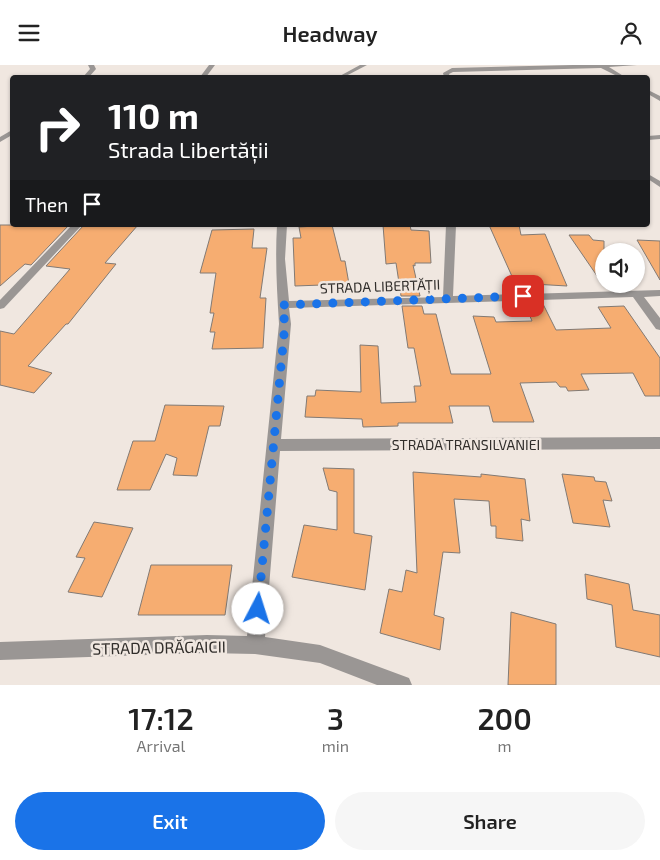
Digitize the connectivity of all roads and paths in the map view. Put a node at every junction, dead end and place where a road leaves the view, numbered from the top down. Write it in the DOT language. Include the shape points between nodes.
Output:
graph roads {
  1 [pos="364,65"];
  2 [pos="600,65"];
  3 [pos="634,65"];
  4 [pos="503,67"];
  5 [pos="448,74"];
  6 [pos="345,75"];
  7 [pos="514,75"];
  8 [pos="618,75"];
  9 [pos="75,227"];
  10 [pos="282,227"];
  11 [pos="451,227"];
  12 [pos="660,293"];
  13 [pos="636,294"];
  14 [pos="448,298"];
  15 [pos="282,305"];
  16 [pos="0,306"];
  17 [pos="660,326"];
  18 [pos="660,443"];
  19 [pos="273,445"];
  20 [pos="254,645"];
  21 [pos="0,651"];
  22 [pos="402,685"];
  1 -- 6 [label="street"];
  2 -- 3 [label="street"];
  2 -- 4 [label="street"];
  2 -- 8 [label="street"];
  4 -- 5 [label="street"];
  4 -- 7 [label="street"];
  9 -- 16 [label="street"];
  10 -- 15 [label="street" via="279,237"];
  11 -- 14 [label="street"];
  12 -- 13 [label="street, STRADA LIBERTĂȚII"];
  13 -- 14 [label="street, STRADA LIBERTĂȚII"];
  13 -- 17 [label="street"];
  14 -- 15 [label="street, STRADA LIBERTĂȚII"];
  15 -- 19 [label="street" via="285,324"];
  18 -- 19 [label="street, STRADA TRANSILVANIEI"];
  19 -- 20 [label="street"];
  20 -- 21 [label="street, STRADA DRĂGAICII"];
  20 -- 22 [label="street, STRADA DRĂGAICII" via="320,655"];
}
